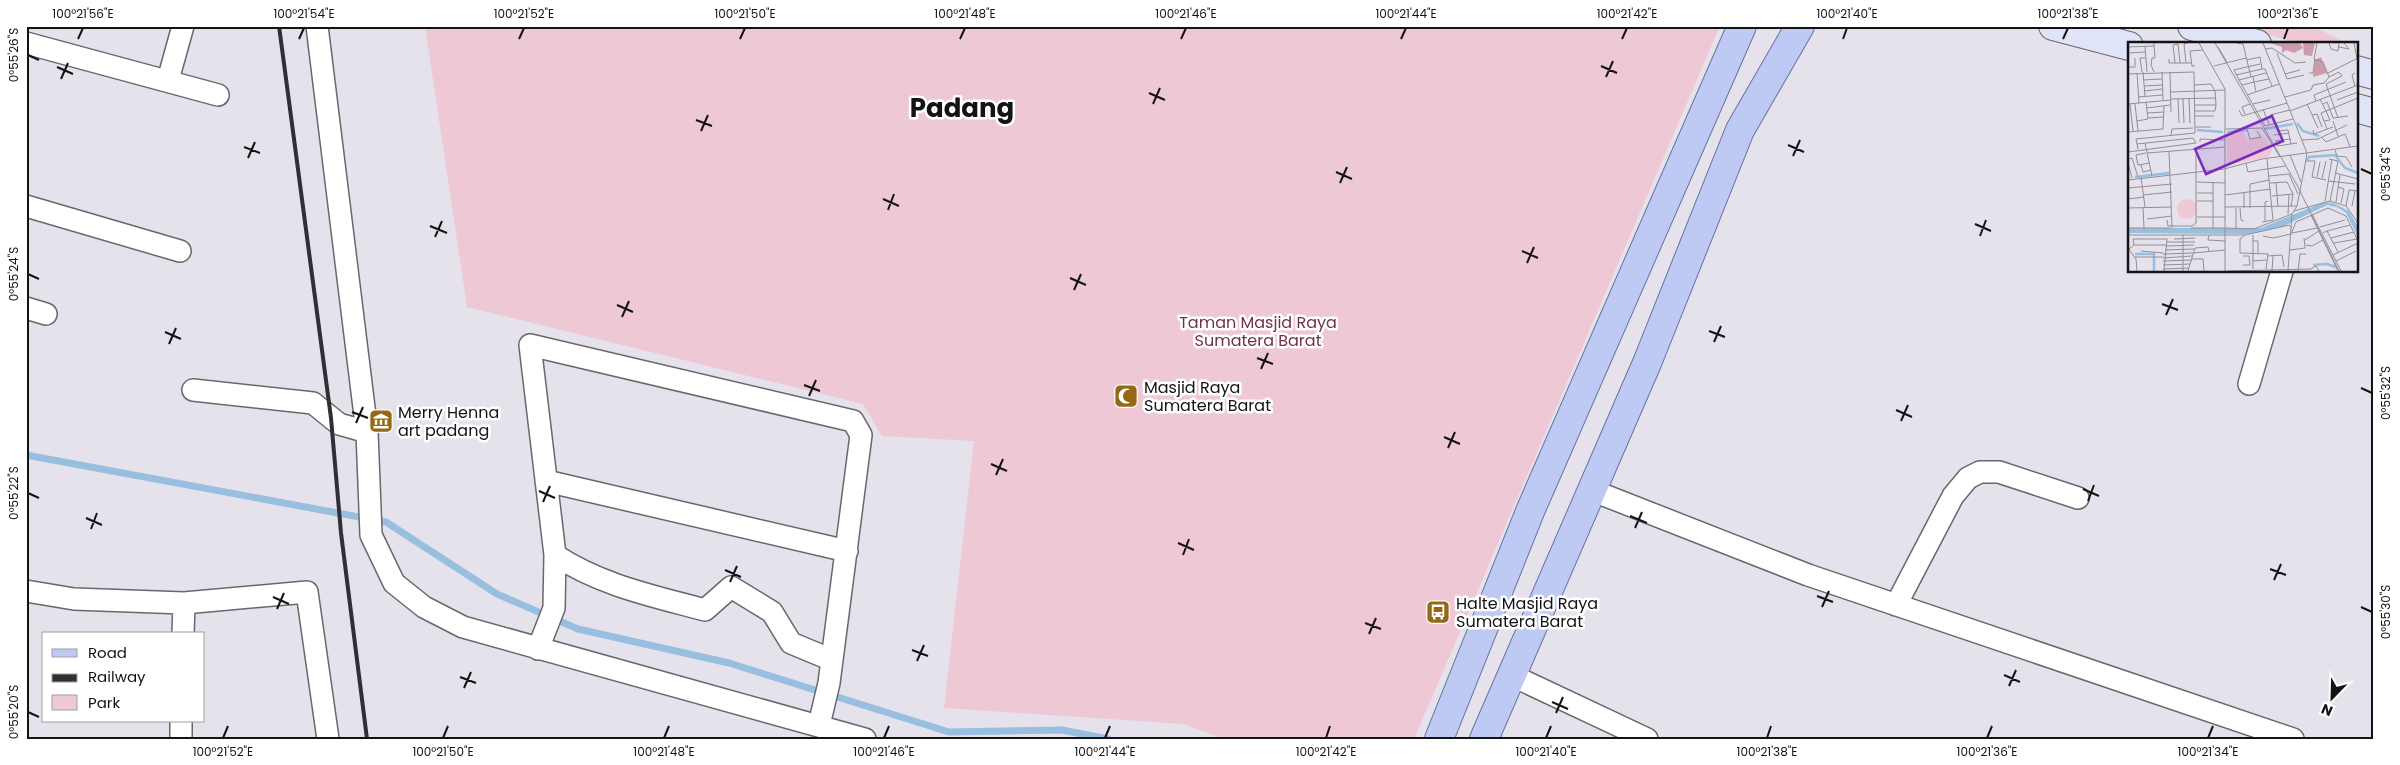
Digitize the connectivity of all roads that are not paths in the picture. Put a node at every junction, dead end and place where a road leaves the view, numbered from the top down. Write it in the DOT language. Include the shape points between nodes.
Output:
graph roads {
  1 [pos="184,26"];
  2 [pos="317,26"];
  3 [pos="1742,26"];
  4 [pos="1800,26"];
  5 [pos="2053,26"];
  6 [pos="2192,26"];
  7 [pos="2250,42"];
  8 [pos="26,43"];
  9 [pos="2128,46"];
  10 [pos="2358,71"];
  11 [pos="2374,75"];
  12 [pos="168,80"];
  13 [pos="218,94"];
  14 [pos="2358,109"];
  15 [pos="2374,113"];
  16 [pos="26,206"];
  17 [pos="180,251"];
  18 [pos="2282,272"];
  19 [pos="2250,384"];
  20 [pos="194,390"];
  21 [pos="367,432"];
  22 [pos="546,482"];
  23 [pos="1591,490"];
  24 [pos="2078,498"];
  25 [pos="847,551"];
  26 [pos="555,555"];
  27 [pos="26,591"];
  28 [pos="184,603"];
  29 [pos="1896,605"];
  30 [pos="183,632"];
  31 [pos="542,641"];
  32 [pos="832,660"];
  33 [pos="1511,676"];
  34 [pos="181,722"];
  35 [pos="819,725"];
  36 [pos="181,739"];
  37 [pos="328,739"];
  38 [pos="865,739"];
  39 [pos="1438,739"];
  40 [pos="1484,739"];
  41 [pos="1647,739"];
  42 [pos="2293,739"];
  1 -- 12 [label="street"];
  2 -- 21 [label="street"];
  3 -- 39 [label="main road" via="1531,510"];
  4 -- 23 [label="main road" via="1740,130 1647,364"];
  5 -- 9 [label="main road"];
  6 -- 7 [label="main road"];
  8 -- 12 [label="street"];
  10 -- 11 [label="main road"];
  12 -- 13 [label="street"];
  14 -- 15 [label="main road"];
  16 -- 17 [label="street"];
  18 -- 19 [label="street"];
  20 -- 21 [label="street" via="313,403 339,424"];
  21 -- 31 [label="street" via="371,535 394,582 424,607 463,627"];
  22 -- 25 [label="street"];
  22 -- 25 [label="street" via="530,345 853,422 861,435"];
  22 -- 26 [label="street"];
  23 -- 29 [label="street" via="1808,575"];
  23 -- 33 [label="main road"];
  24 -- 29 [label="street" via="1999,472 1980,472 1968,478 1953,496"];
  25 -- 32 [label="street"];
  26 -- 31 [label="street" via="554,608"];
  26 -- 32 [label="street" via="577,570 623,588 705,610 731,587 772,612 791,643"];
  27 -- 28 [label="street" via="74,599"];
  28 -- 30 [label="street"];
  28 -- 37 [label="street" via="307,592"];
  29 -- 42 [label="street"];
  31 -- 35 [label="street"];
  32 -- 35 [label="street"];
  33 -- 40 [label="main road"];
  33 -- 41 [label="street"];
  34 -- 36 [label="street"];
  35 -- 38 [label="street"];
}
